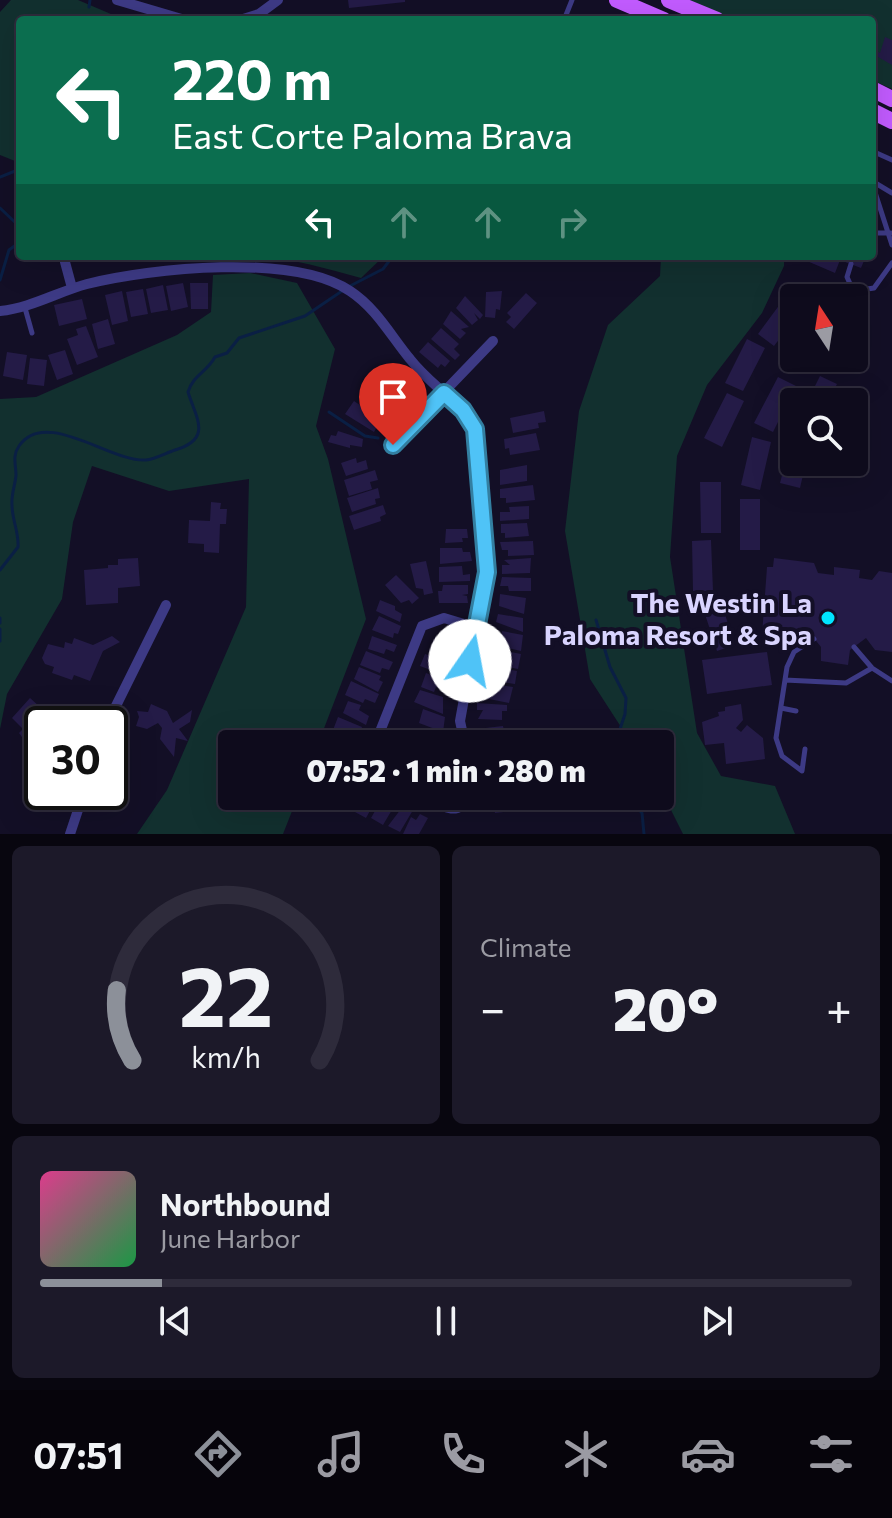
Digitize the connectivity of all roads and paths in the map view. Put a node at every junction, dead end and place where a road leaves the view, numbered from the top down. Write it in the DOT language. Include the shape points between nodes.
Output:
graph roads {
  1 [pos="117,0"];
  2 [pos="278,0"];
  3 [pos="617,0"];
  4 [pos="669,0"];
  5 [pos="171,16"];
  6 [pos="253,16"];
  7 [pos="655,16"];
  8 [pos="707,16"];
  9 [pos="876,192"];
  10 [pos="891,231"];
  11 [pos="892,245"];
  12 [pos="65,262"];
  13 [pos="892,263"];
  14 [pos="851,264"];
  15 [pos="72,288"];
  16 [pos="24,307"];
  17 [pos="0,311"];
  18 [pos="32,333"];
  19 [pos="493,341"];
  20 [pos="444,393"];
  21 [pos="393,445"];
  22 [pos="166,605"];
  23 [pos="477,628"];
  24 [pos="814,639"];
  25 [pos="854,647"];
  26 [pos="872,668"];
  27 [pos="785,680"];
  28 [pos="892,681"];
  29 [pos="116,706"];
  30 [pos="781,708"];
  31 [pos="796,711"];
  32 [pos="381,730"];
  33 [pos="462,730"];
  34 [pos="805,749"];
  35 [pos="78,810"];
  36 [pos="70,834"];
  1 -- 5 [label="street"];
  2 -- 6 [label="street"];
  3 -- 7 [label="main road"];
  4 -- 8 [label="main road"];
  9 -- 10 [label="lane"];
  10 -- 11 [label="lane"];
  12 -- 15 [label="street"];
  13 -- 14 [label="lane" via="874,288 861,290 847,277"];
  15 -- 16 [label="street"];
  15 -- 20 [label="street" via="185,268 313,275 349,290 373,311 410,360"];
  16 -- 17 [label="street"];
  16 -- 18 [label="lane"];
  19 -- 20 [label="street"];
  20 -- 21 [label="street"];
  20 -- 23 [label="street" via="463,410 480,448 487,572"];
  22 -- 29 [label="street"];
  23 -- 32 [label="street" via="428,618"];
  23 -- 33 [label="street"];
  24 -- 27 [label="lane" via="794,652"];
  25 -- 26 [label="lane"];
  26 -- 27 [label="lane" via="846,683"];
  26 -- 28 [label="lane"];
  27 -- 30 [label="lane"];
  30 -- 31 [label="lane"];
  30 -- 34 [label="lane" via="776,738 782,756 802,771"];
  35 -- 36 [label="street"];
}
